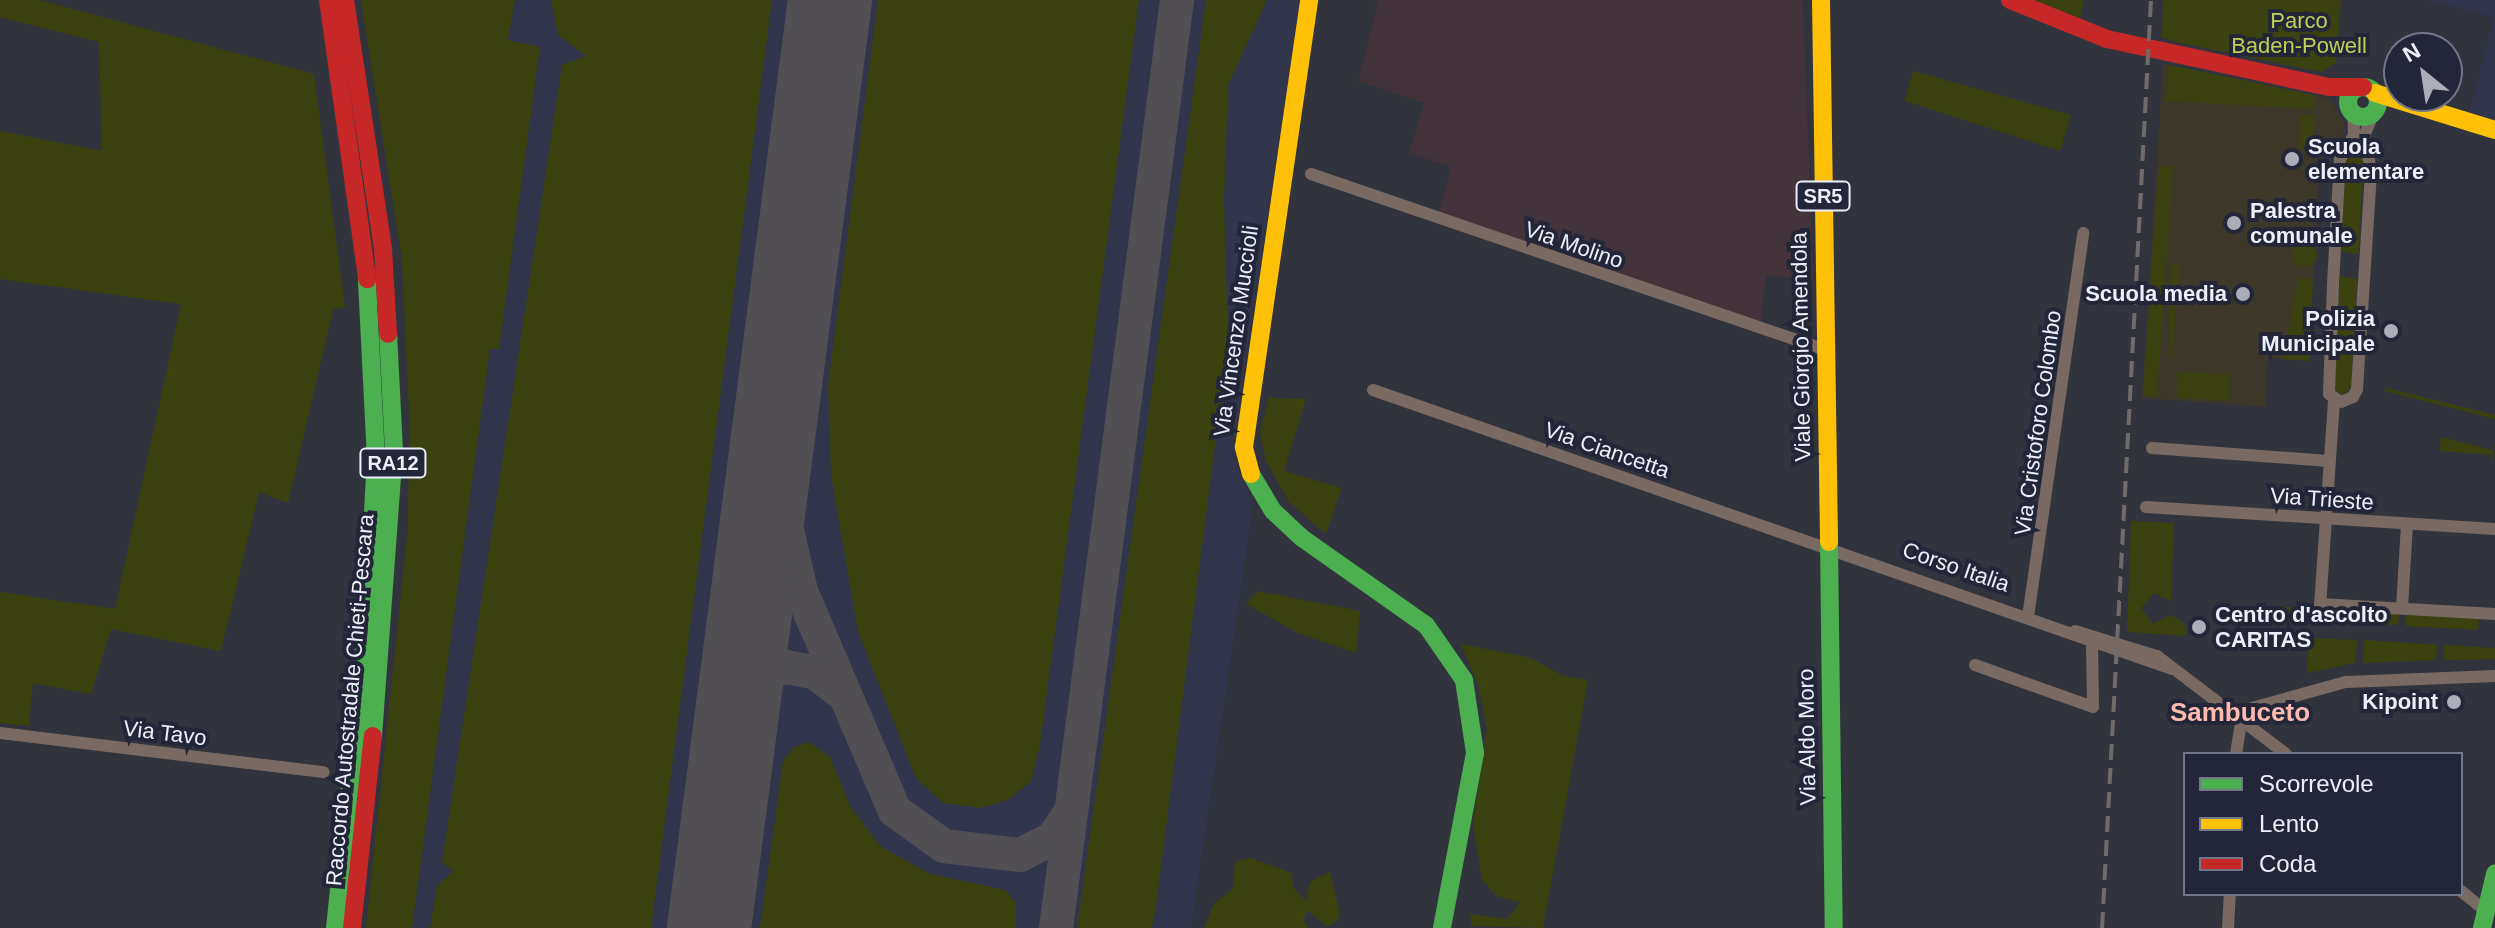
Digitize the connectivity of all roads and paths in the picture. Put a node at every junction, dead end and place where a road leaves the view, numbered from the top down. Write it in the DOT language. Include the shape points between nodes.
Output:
graph roads {
  1 [pos="328,0"];
  2 [pos="345,0"];
  3 [pos="1309,0"];
  4 [pos="2010,0"];
  5 [pos="1821,1"];
  6 [pos="2329,87"];
  7 [pos="2372,101"];
  8 [pos="2351,108"];
  9 [pos="2495,130"];
  10 [pos="2348,149"];
  11 [pos="2366,153"];
  12 [pos="1311,174"];
  13 [pos="2083,233"];
  14 [pos="1826,350"];
  15 [pos="1373,390"];
  16 [pos="2334,401"];
  17 [pos="2152,448"];
  18 [pos="2329,461"];
  19 [pos="2146,507"];
  20 [pos="2325,520"];
  21 [pos="2407,524"];
  22 [pos="2495,529"];
  23 [pos="1828,546"];
  24 [pos="2402,608"];
  25 [pos="2495,614"];
  26 [pos="2028,617"];
  27 [pos="2068,631"];
  28 [pos="2092,644"];
  29 [pos="1975,665"];
  30 [pos="2172,669"];
  31 [pos="2495,676"];
  32 [pos="2242,717"];
  33 [pos="0,733"];
  34 [pos="2236,752"];
  35 [pos="2284,752"];
  36 [pos="324,772"];
  37 [pos="2495,874"];
  38 [pos="2463,893"];
  39 [pos="2230,896"];
  40 [pos="1450,901"];
  41 [pos="2487,919"];
  42 [pos="335,928"];
  43 [pos="352,928"];
  44 [pos="1442,928"];
  45 [pos="1450,928"];
  46 [pos="1834,928"];
  47 [pos="2228,928"];
  1 -- 42 [label="main road, Raccordo Autostradale Chieti-Pescara / RA12" via="368,275 376,459 369,608"];
  2 -- 43 [label="main road, Raccordo Autostradale Chieti-Pescara / RA12" via="383,249 394,451 385,619"];
  3 -- 40 [label="main road, Via Vincenzo Muccioli" via="1246,403 1245,457 1260,493 1285,524 1418,618 1446,648 1464,680 1476,741"];
  4 -- 6 [label="main road" via="2107,39"];
  5 -- 14 [label="main road, Viale Giorgio Amendola / SR5"];
  6 -- 7 [label="main road"];
  6 -- 8 [label="main road"];
  7 -- 8 [label="main road" via="2366,117"];
  7 -- 8 [label="main road" via="2352,92"];
  7 -- 9 [label="main road"];
  7 -- 11 [label="street"];
  8 -- 10 [label="street" via="2354,135"];
  10 -- 11 [label="street"];
  10 -- 16 [label="street" via="2340,164 2329,394"];
  11 -- 16 [label="street" via="2371,171 2357,389 2350,400"];
  12 -- 14 [label="street, Via Molino"];
  13 -- 26 [label="street, Via Cristoforo Colombo"];
  14 -- 23 [label="main road, Viale Giorgio Amendola / SR5"];
  15 -- 23 [label="street, Via Ciancetta"];
  16 -- 18 [label="street"];
  17 -- 18 [label="street"];
  18 -- 20 [label="street"];
  19 -- 20 [label="street, Via Trieste"];
  20 -- 21 [label="street, Via Trieste"];
  20 -- 24 [label="street" via="2320,604"];
  21 -- 22 [label="street, Via Trieste"];
  21 -- 24 [label="street"];
  23 -- 26 [label="street, Corso Italia"];
  23 -- 46 [label="main road, Via Aldo Moro / SR5"];
  24 -- 25 [label="street"];
  26 -- 27 [label="street, Corso Italia"];
  27 -- 28 [label="street, Corso Italia"];
  27 -- 30 [label="street, Corso Italia" via="2140,649"];
  28 -- 29 [label="street" via="2093,707"];
  28 -- 30 [label="street, Corso Italia"];
  30 -- 32 [label="street, Corso Italia"];
  31 -- 32 [label="street" via="2346,682 2252,708"];
  32 -- 34 [label="street"];
  32 -- 35 [label="street, Corso Italia"];
  33 -- 36 [label="street, Via Tavo"];
  37 -- 41 [label="main road"];
  38 -- 41 [label="street"];
  39 -- 47 [label="street"];
  40 -- 44 [label="main road, Via Vincenzo Muccioli"];
  40 -- 45 [label="main road, Via Vincenzo Muccioli"];
}
